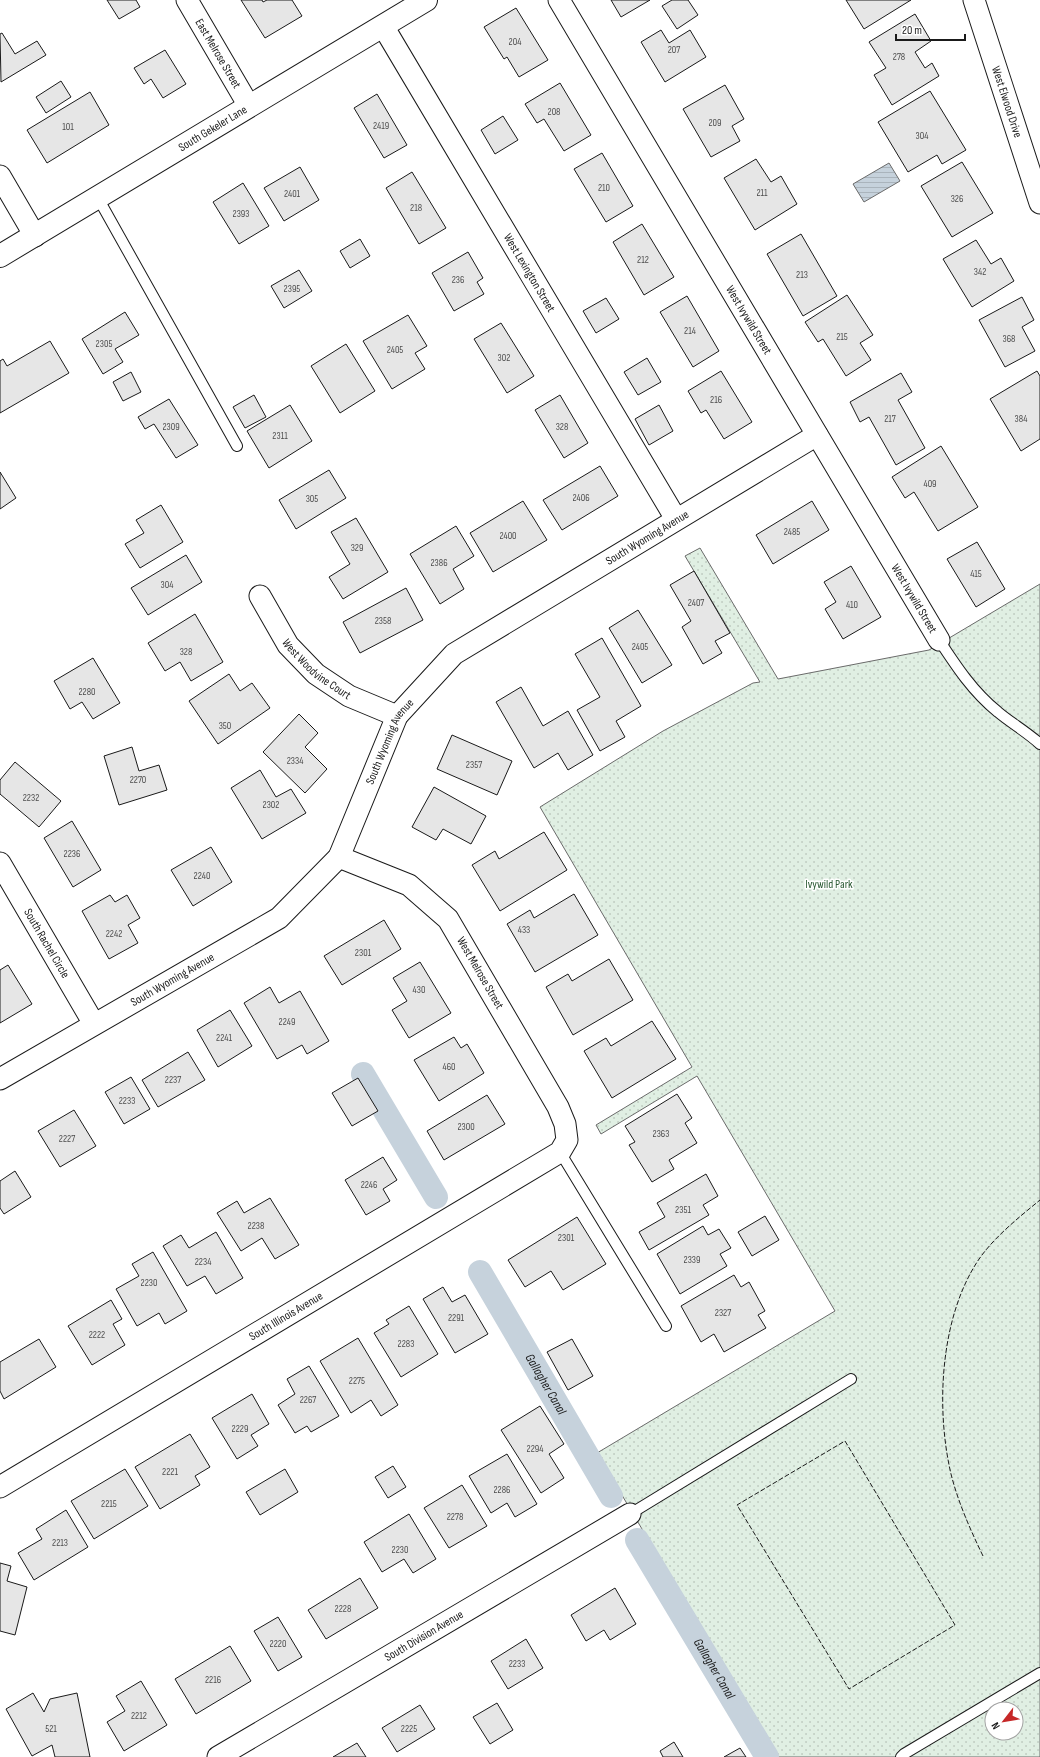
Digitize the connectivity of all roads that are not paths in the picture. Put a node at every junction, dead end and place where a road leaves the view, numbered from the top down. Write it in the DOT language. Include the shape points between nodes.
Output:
graph roads {
  1 [pos="187,0"];
  2 [pos="426,0"];
  3 [pos="559,0"];
  4 [pos="974,0"];
  5 [pos="383,26"];
  6 [pos="249,106"];
  7 [pos="0,176"];
  8 [pos="98,198"];
  9 [pos="1040,203"];
  10 [pos="35,236"];
  11 [pos="0,256"];
  12 [pos="817,435"];
  13 [pos="237,446"];
  14 [pos="676,519"];
  15 [pos="260,596"];
  16 [pos="939,640"];
  17 [pos="397,716"];
  18 [pos="1040,744"];
  19 [pos="339,858"];
  20 [pos="0,863"];
  21 [pos="94,1024"];
  22 [pos="0,1079"];
  23 [pos="563,1146"];
  24 [pos="666,1326"];
  25 [pos="851,1379"];
  26 [pos="0,1487"];
  27 [pos="630,1514"];
  28 [pos="1040,1673"];
  29 [pos="218,1757"];
  30 [pos="901,1757"];
  1 -- 6 [label="street, East Melrose Street"];
  2 -- 5 [label="street, South Gekeler Lane"];
  3 -- 12 [label="street, West Ivywild Street"];
  4 -- 9 [label="street, West Elwood Drive"];
  5 -- 6 [label="street, South Gekeler Lane"];
  5 -- 14 [label="street, West Lexington Street"];
  6 -- 8 [label="street, South Gekeler Lane"];
  7 -- 10 [label="street"];
  8 -- 10 [label="street, South Gekeler Lane"];
  8 -- 13 [label="lane"];
  10 -- 11 [label="street, South Gekeler Lane"];
  12 -- 14 [label="street, South Wyoming Avenue"];
  12 -- 16 [label="street, West Ivywild Street"];
  14 -- 17 [label="street, South Wyoming Avenue" via="454,654"];
  15 -- 17 [label="street, West Woodvine Court" via="288,645 316,674 349,696"];
  16 -- 18 [label="lane" via="974,690"];
  17 -- 19 [label="street, South Wyoming Avenue"];
  19 -- 21 [label="street, South Wyoming Avenue" via="279,918"];
  19 -- 23 [label="street, West Melrose Street" via="409,885 448,919 558,1107 565,1124"];
  20 -- 21 [label="street, South Rachel Circle"];
  21 -- 22 [label="street, South Wyoming Avenue"];
  23 -- 24 [label="lane"];
  23 -- 26 [label="street, South Illinois Avenue"];
  25 -- 27 [label="lane"];
  27 -- 29 [label="street, South Division Avenue"];
  28 -- 30 [label="lane"];
}
